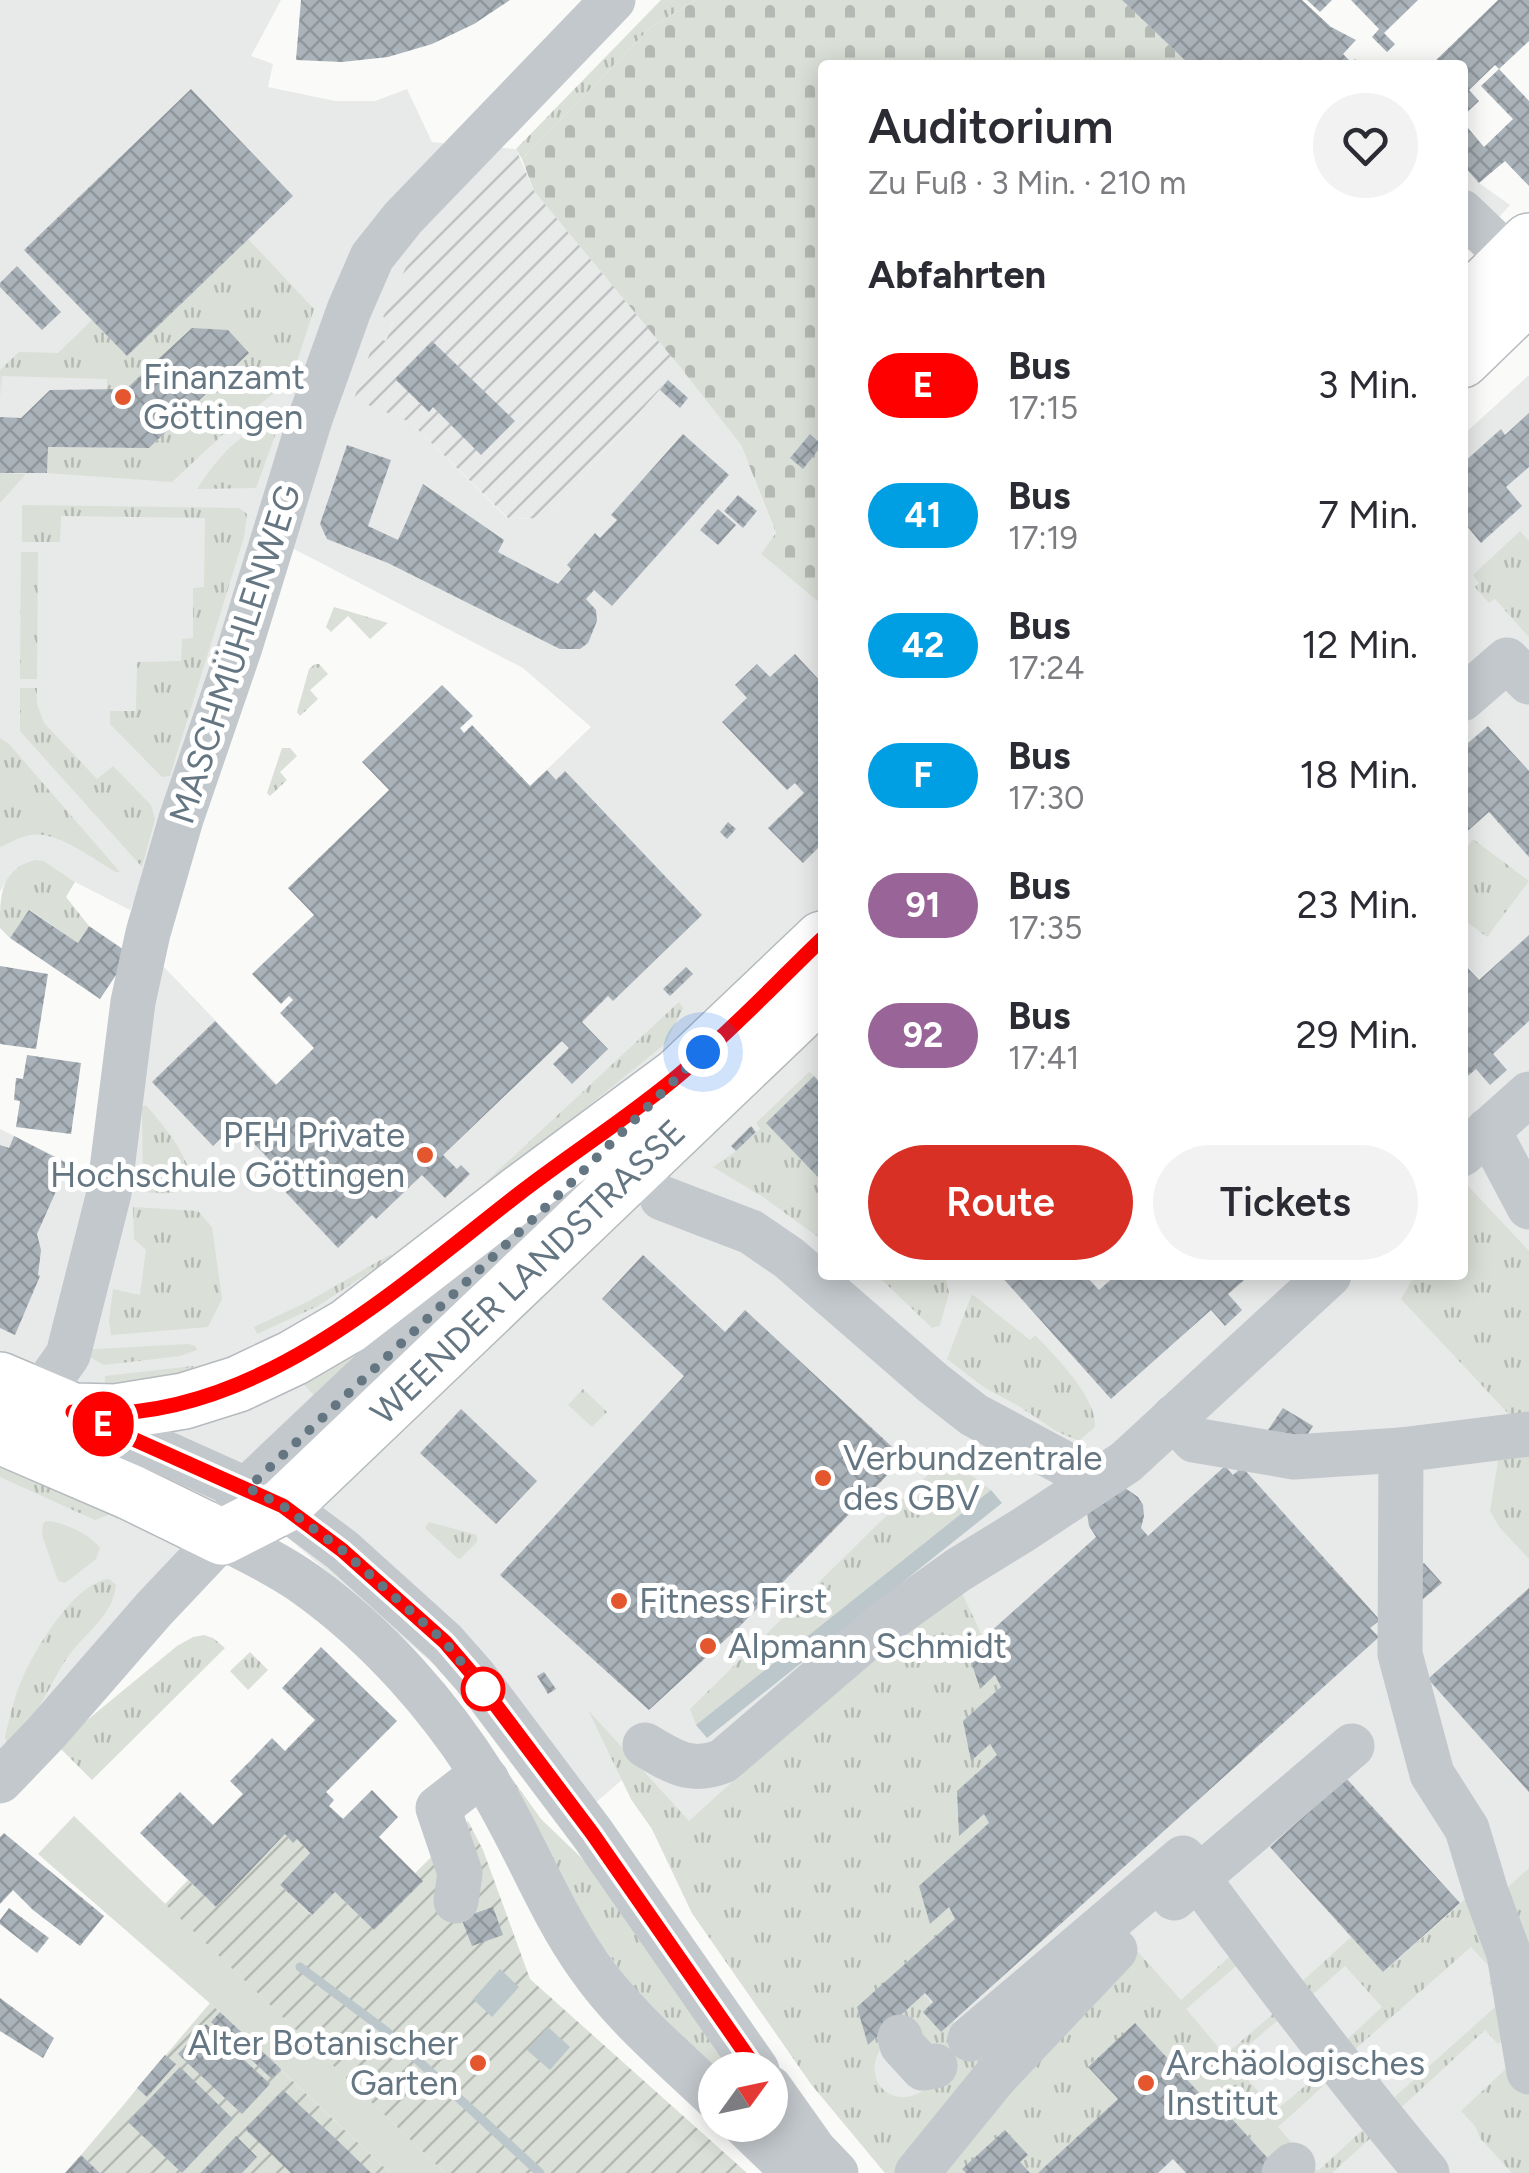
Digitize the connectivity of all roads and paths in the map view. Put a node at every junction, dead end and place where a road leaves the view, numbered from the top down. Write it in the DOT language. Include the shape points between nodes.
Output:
graph roads {
  1 [pos="614,0"];
  2 [pos="1468,217"];
  3 [pos="1523,265"];
  4 [pos="1468,304"];
  5 [pos="1468,351"];
  6 [pos="1529,682"];
  7 [pos="1468,694"];
  8 [pos="818,942"];
  9 [pos="818,995"];
  10 [pos="679,1075"];
  11 [pos="1529,1094"];
  12 [pos="1476,1142"];
  13 [pos="662,1198"];
  14 [pos="1529,1207"];
  15 [pos="1324,1280"];
  16 [pos="31,1403"];
  17 [pos="1174,1418"];
  18 [pos="1529,1434"];
  19 [pos="1401,1450"];
  20 [pos="1097,1480"];
  21 [pos="265,1497"];
  22 [pos="222,1536"];
  23 [pos="644,1745"];
  24 [pos="1352,1746"];
  25 [pos="1,1780"];
  26 [pos="486,1780"];
  27 [pos="1198,1878"];
  28 [pos="456,1901"];
  29 [pos="1519,1948"];
  30 [pos="900,2037"];
  31 [pos="970,2039"];
  32 [pos="744,2052"];
  33 [pos="935,2066"];
  34 [pos="1529,2072"];
  35 [pos="698,2080"];
  36 [pos="788,2113"];
  37 [pos="762,2142"];
  38 [pos="795,2173"];
  39 [pos="836,2173"];
  40 [pos="917,2173"];
  41 [pos="1427,2173"];
  1 -- 16 [label="street, MASCHMÜHLENWEG" via="403,218 372,257 349,310 148,934 109,1192 90,1271"];
  2 -- 3 [label="street"];
  3 -- 4 [label="main road"];
  3 -- 5 [label="main road"];
  6 -- 7 [label="street" via="1507,660"];
  8 -- 10 [label="main road, WEENDER LANDSTRASSE"];
  9 -- 21 [label="main road, WEENDER LANDSTRASSE"];
  10 -- 16 [label="main road, WEENDER LANDSTRASSE" via="348,1326 270,1370 150,1408 93,1414"];
  10 -- 21 [label="street, WEENDER LANDSTRASSE"];
  11 -- 12 [label="street"];
  12 -- 14 [label="street"];
  13 -- 20 [label="street" via="751,1232 974,1415"];
  15 -- 17 [label="street"];
  16 -- 21 [label="street"];
  16 -- 22 [label="main road" via="130,1492"];
  17 -- 19 [label="street" via="1194,1440 1294,1457"];
  17 -- 20 [label="street"];
  18 -- 19 [label="street"];
  19 -- 29 [label="street" via="1400,1654 1432,1774 1467,1828 1486,1892"];
  20 -- 23 [label="street" via="884,1622 723,1760 695,1768"];
  21 -- 22 [label="main road, WEENDER LANDSTRASSE"];
  21 -- 32 [label="street" via="342,1550 445,1642 592,1833"];
  22 -- 25 [label="street, WEENDER LANDSTRASSE"];
  22 -- 26 [label="street" via="308,1586 378,1646 446,1722"];
  24 -- 27 [label="street"];
  26 -- 28 [label="street" via="438,1808 460,1873"];
  26 -- 35 [label="street" via="592,1970"];
  27 -- 31 [label="street" via="1183,1858"];
  27 -- 40 [label="street" via="1107,1957"];
  27 -- 41 [label="street"];
  29 -- 34 [label="street"];
  30 -- 33 [label="street" via="923,2068"];
  36 -- 39 [label="street"];
  37 -- 38 [label="street"];
}
